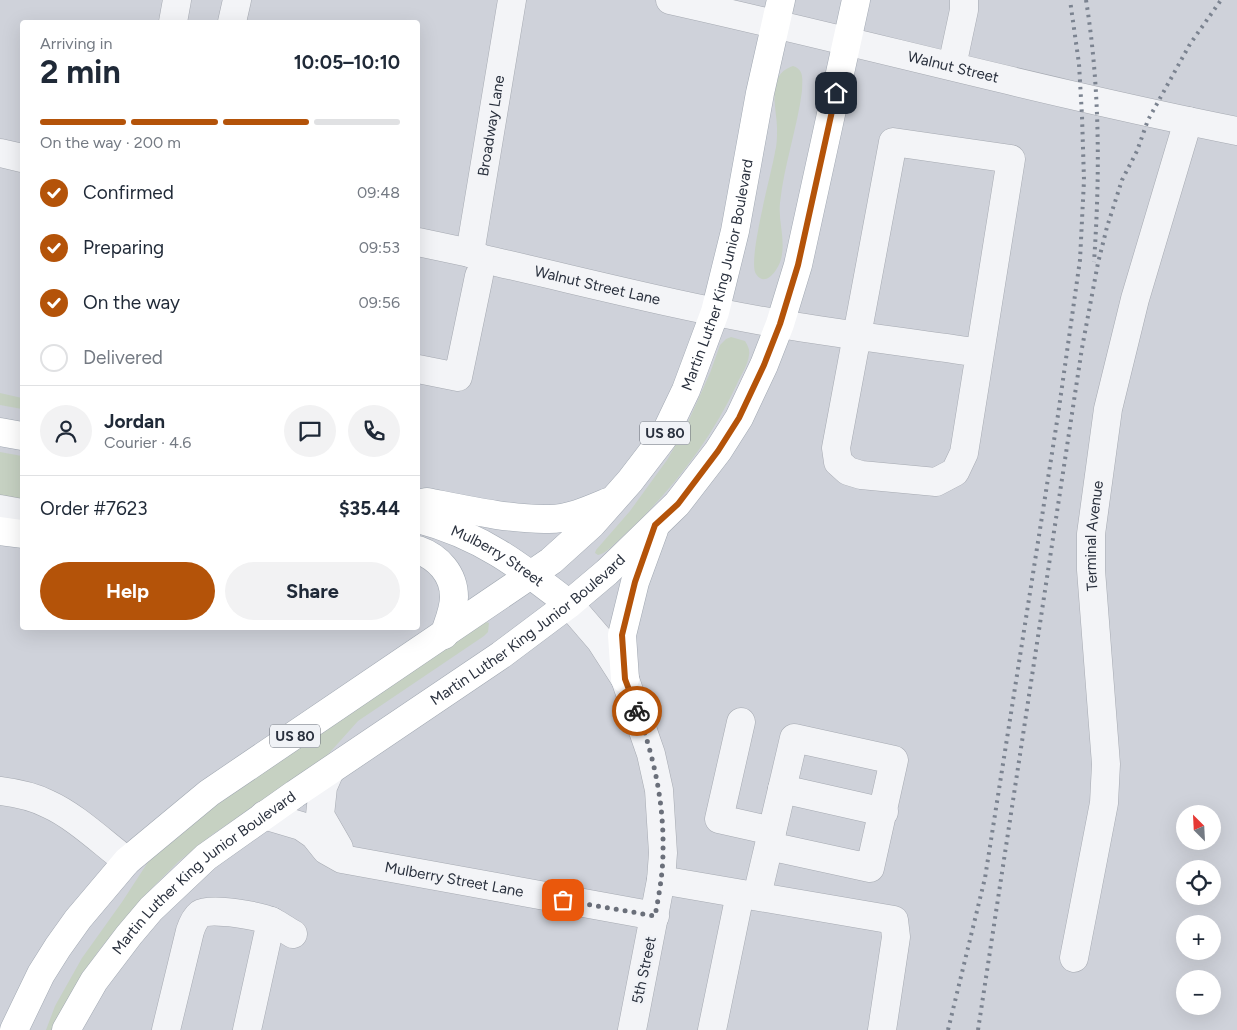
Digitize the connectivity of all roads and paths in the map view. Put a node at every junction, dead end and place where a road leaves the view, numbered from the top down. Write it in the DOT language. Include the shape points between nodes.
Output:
graph roads {
  1 [pos="177,0"];
  2 [pos="237,0"];
  3 [pos="512,0"];
  4 [pos="670,0"];
  5 [pos="856,0"];
  6 [pos="964,0"];
  7 [pos="779,12"];
  8 [pos="173,20"];
  9 [pos="232,20"];
  10 [pos="847,40"];
  11 [pos="952,66"];
  12 [pos="1188,121"];
  13 [pos="1237,131"];
  14 [pos="0,153"];
  15 [pos="20,158"];
  16 [pos="420,243"];
  17 [pos="474,264"];
  18 [pos="715,312"];
  19 [pos="780,324"];
  20 [pos="856,335"];
  21 [pos="980,353"];
  22 [pos="420,369"];
  23 [pos="0,432"];
  24 [pos="20,436"];
  25 [pos="614,500"];
  26 [pos="420,504"];
  27 [pos="0,509"];
  28 [pos="20,513"];
  29 [pos="420,520"];
  30 [pos="655,525"];
  31 [pos="0,531"];
  32 [pos="20,534"];
  33 [pos="420,551"];
  34 [pos="531,575"];
  35 [pos="569,604"];
  36 [pos="444,634"];
  37 [pos="625,679"];
  38 [pos="740,722"];
  39 [pos="330,771"];
  40 [pos="782,789"];
  41 [pos="0,791"];
  42 [pos="884,812"];
  43 [pos="264,815"];
  44 [pos="770,838"];
  45 [pos="342,859"];
  46 [pos="127,861"];
  47 [pos="661,880"];
  48 [pos="748,895"];
  49 [pos="655,916"];
  50 [pos="1074,958"];
  51 [pos="14,1030"];
  52 [pos="66,1030"];
  53 [pos="166,1030"];
  54 [pos="247,1030"];
  55 [pos="632,1030"];
  56 [pos="712,1030"];
  57 [pos="882,1030"];
  1 -- 8 [label="street"];
  2 -- 9 [label="street"];
  3 -- 17 [label="street, Broadway Lane"];
  4 -- 7 [label="street, Walnut Street"];
  5 -- 10 [label="main road, Martin Luther King Junior Boulevard"];
  6 -- 11 [label="street"];
  7 -- 10 [label="street, Walnut Street"];
  7 -- 18 [label="main road, Martin Luther King Junior Boulevard / US 80" via="760,93 735,231"];
  10 -- 11 [label="street, Walnut Street"];
  10 -- 19 [label="main road, Martin Luther King Junior Boulevard" via="798,265"];
  11 -- 12 [label="street, Walnut Street"];
  12 -- 13 [label="street, Walnut Street"];
  12 -- 50 [label="street, Terminal Avenue" via="1140,282 1108,409 1091,534 1106,764 1104,803"];
  14 -- 15 [label="street"];
  16 -- 17 [label="street, Walnut Street Lane"];
  17 -- 18 [label="street, Walnut Street Lane" via="483,258"];
  17 -- 22 [label="street, Broadway Lane" via="458,377"];
  18 -- 19 [label="street, Walnut Street Lane"];
  18 -- 25 [label="main road, Martin Luther King Junior Boulevard / US 80" via="686,390 663,438"];
  19 -- 20 [label="street, Walnut Street Lane"];
  19 -- 30 [label="main road, Martin Luther King Junior Boulevard" via="744,409 718,451 678,504"];
  20 -- 21 [label="street, Walnut Street Lane"];
  20 -- 21 [label="street" via="836,448 838,462 848,471 861,475 936,482 955,472 964,453"];
  20 -- 21 [label="street" via="893,142 1012,159"];
  23 -- 24 [label="main road"];
  25 -- 26 [label="main road" via="580,513 550,519"];
  25 -- 34 [label="main road, Martin Luther King Junior Boulevard / US 80" via="592,524"];
  27 -- 28 [label="street"];
  29 -- 34 [label="main road, Mulberry Street" via="476,540"];
  30 -- 35 [label="main road, Martin Luther King Junior Boulevard"];
  30 -- 37 [label="main road" via="635,582 622,635"];
  31 -- 32 [label="main road"];
  33 -- 36 [label="main road" via="438,561 448,573 453,587 451,615"];
  34 -- 35 [label="main road, Mulberry Street"];
  34 -- 36 [label="main road, Martin Luther King Junior Boulevard / US 80"];
  35 -- 37 [label="street, 5th Street" via="600,640"];
  35 -- 39 [label="main road, Martin Luther King Junior Boulevard" via="501,655"];
  36 -- 46 [label="main road, Martin Luther King Junior Boulevard / US 80" via="209,793"];
  37 -- 47 [label="street, 5th Street" via="651,754 659,790 664,852"];
  38 -- 44 [label="street" via="719,819"];
  39 -- 43 [label="main road, Martin Luther King Junior Boulevard"];
  39 -- 45 [label="street" via="323,787 320,815 337,843"];
  40 -- 42 [label="street"];
  40 -- 42 [label="street" via="794,738 894,760"];
  40 -- 44 [label="street"];
  41 -- 46 [label="street" via="48,804"];
  42 -- 44 [label="street" via="870,868"];
  43 -- 45 [label="street, Mulberry Street Lane" via="301,826 314,835 326,850"];
  43 -- 52 [label="main road, Martin Luther King Junior Boulevard" via="206,857 152,909 94,981"];
  44 -- 48 [label="street"];
  45 -- 49 [label="street, Mulberry Street Lane"];
  46 -- 51 [label="main road, Martin Luther King Junior Boulevard / US 80" via="58,947"];
  47 -- 48 [label="street"];
  47 -- 49 [label="street, 5th Street"];
  48 -- 56 [label="street"];
  48 -- 57 [label="street" via="894,920 896,937"];
  49 -- 55 [label="street, 5th Street"];
  53 -- 54 [label="street" via="193,922 210,911 282,928"];
}
